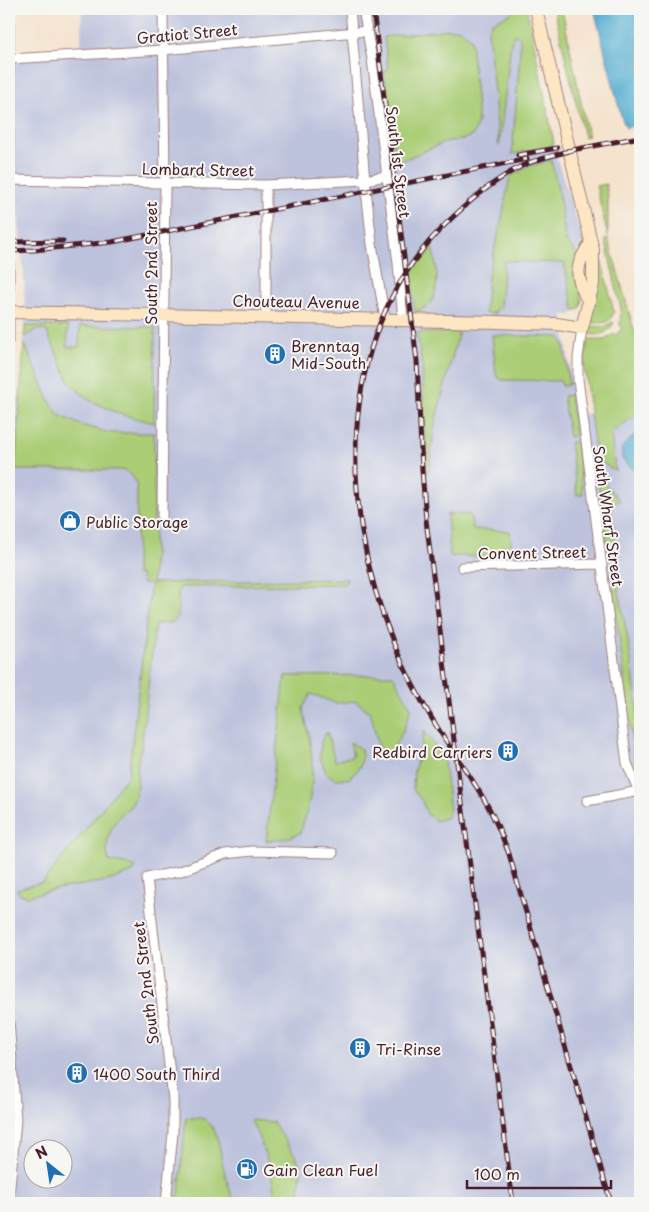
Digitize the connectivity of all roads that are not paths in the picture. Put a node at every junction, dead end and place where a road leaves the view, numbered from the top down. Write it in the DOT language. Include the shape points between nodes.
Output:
graph roads {
  1 [pos="9,9"];
  2 [pos="163,9"];
  3 [pos="350,9"];
  4 [pos="363,9"];
  5 [pos="536,9"];
  6 [pos="352,31"];
  7 [pos="367,31"];
  8 [pos="163,50"];
  9 [pos="9,58"];
  10 [pos="386,176"];
  11 [pos="9,180"];
  12 [pos="364,180"];
  13 [pos="164,182"];
  14 [pos="266,185"];
  15 [pos="9,312"];
  16 [pos="164,314"];
  17 [pos="266,317"];
  18 [pos="385,319"];
  19 [pos="403,320"];
  20 [pos="582,328"];
  21 [pos="9,339"];
  22 [pos="162,518"];
  23 [pos="602,564"];
  24 [pos="462,567"];
  25 [pos="640,793"];
  26 [pos="587,801"];
  27 [pos="333,853"];
  28 [pos="9,1020"];
  29 [pos="9,1197"];
  30 [pos="166,1203"];
  1 -- 9 [label="street"];
  2 -- 8 [label="street, South 2nd Street"];
  3 -- 6 [label="street"];
  4 -- 7 [label="street, South 1st Street"];
  5 -- 20 [label="street" via="591,243 580,259 578,269 589,303"];
  6 -- 7 [label="street, Gratiot Street"];
  6 -- 8 [label="street, Gratiot Street"];
  6 -- 12 [label="street"];
  7 -- 10 [label="street, South 1st Street"];
  8 -- 9 [label="street, Gratiot Street"];
  8 -- 13 [label="street, South 2nd Street"];
  9 -- 11 [label="street"];
  10 -- 12 [label="street, Lombard Street"];
  10 -- 19 [label="street, South 1st Street"];
  11 -- 13 [label="street, Lombard Street"];
  11 -- 15 [label="street"];
  12 -- 14 [label="street, Lombard Street"];
  12 -- 18 [label="street"];
  13 -- 14 [label="street, Lombard Street"];
  13 -- 16 [label="street, South 2nd Street"];
  14 -- 17 [label="street"];
  15 -- 16 [label="street, Chouteau Avenue"];
  15 -- 21 [label="street"];
  16 -- 17 [label="street, Chouteau Avenue"];
  16 -- 22 [label="street, South 2nd Street"];
  17 -- 18 [label="street, Chouteau Avenue"];
  18 -- 19 [label="street, Chouteau Avenue"];
  19 -- 20 [label="street, Chouteau Avenue" via="557,324"];
  20 -- 23 [label="street, South Wharf Street" via="578,379"];
  23 -- 24 [label="street, Convent Street"];
  23 -- 25 [label="street, South Wharf Street" via="627,763"];
  25 -- 26 [label="street"];
  27 -- 30 [label="street, South 2nd Street" via="252,850 226,854 181,871 147,878 173,1099 174,1133"];
  28 -- 29 [label="street" via="16,1120"];
}
